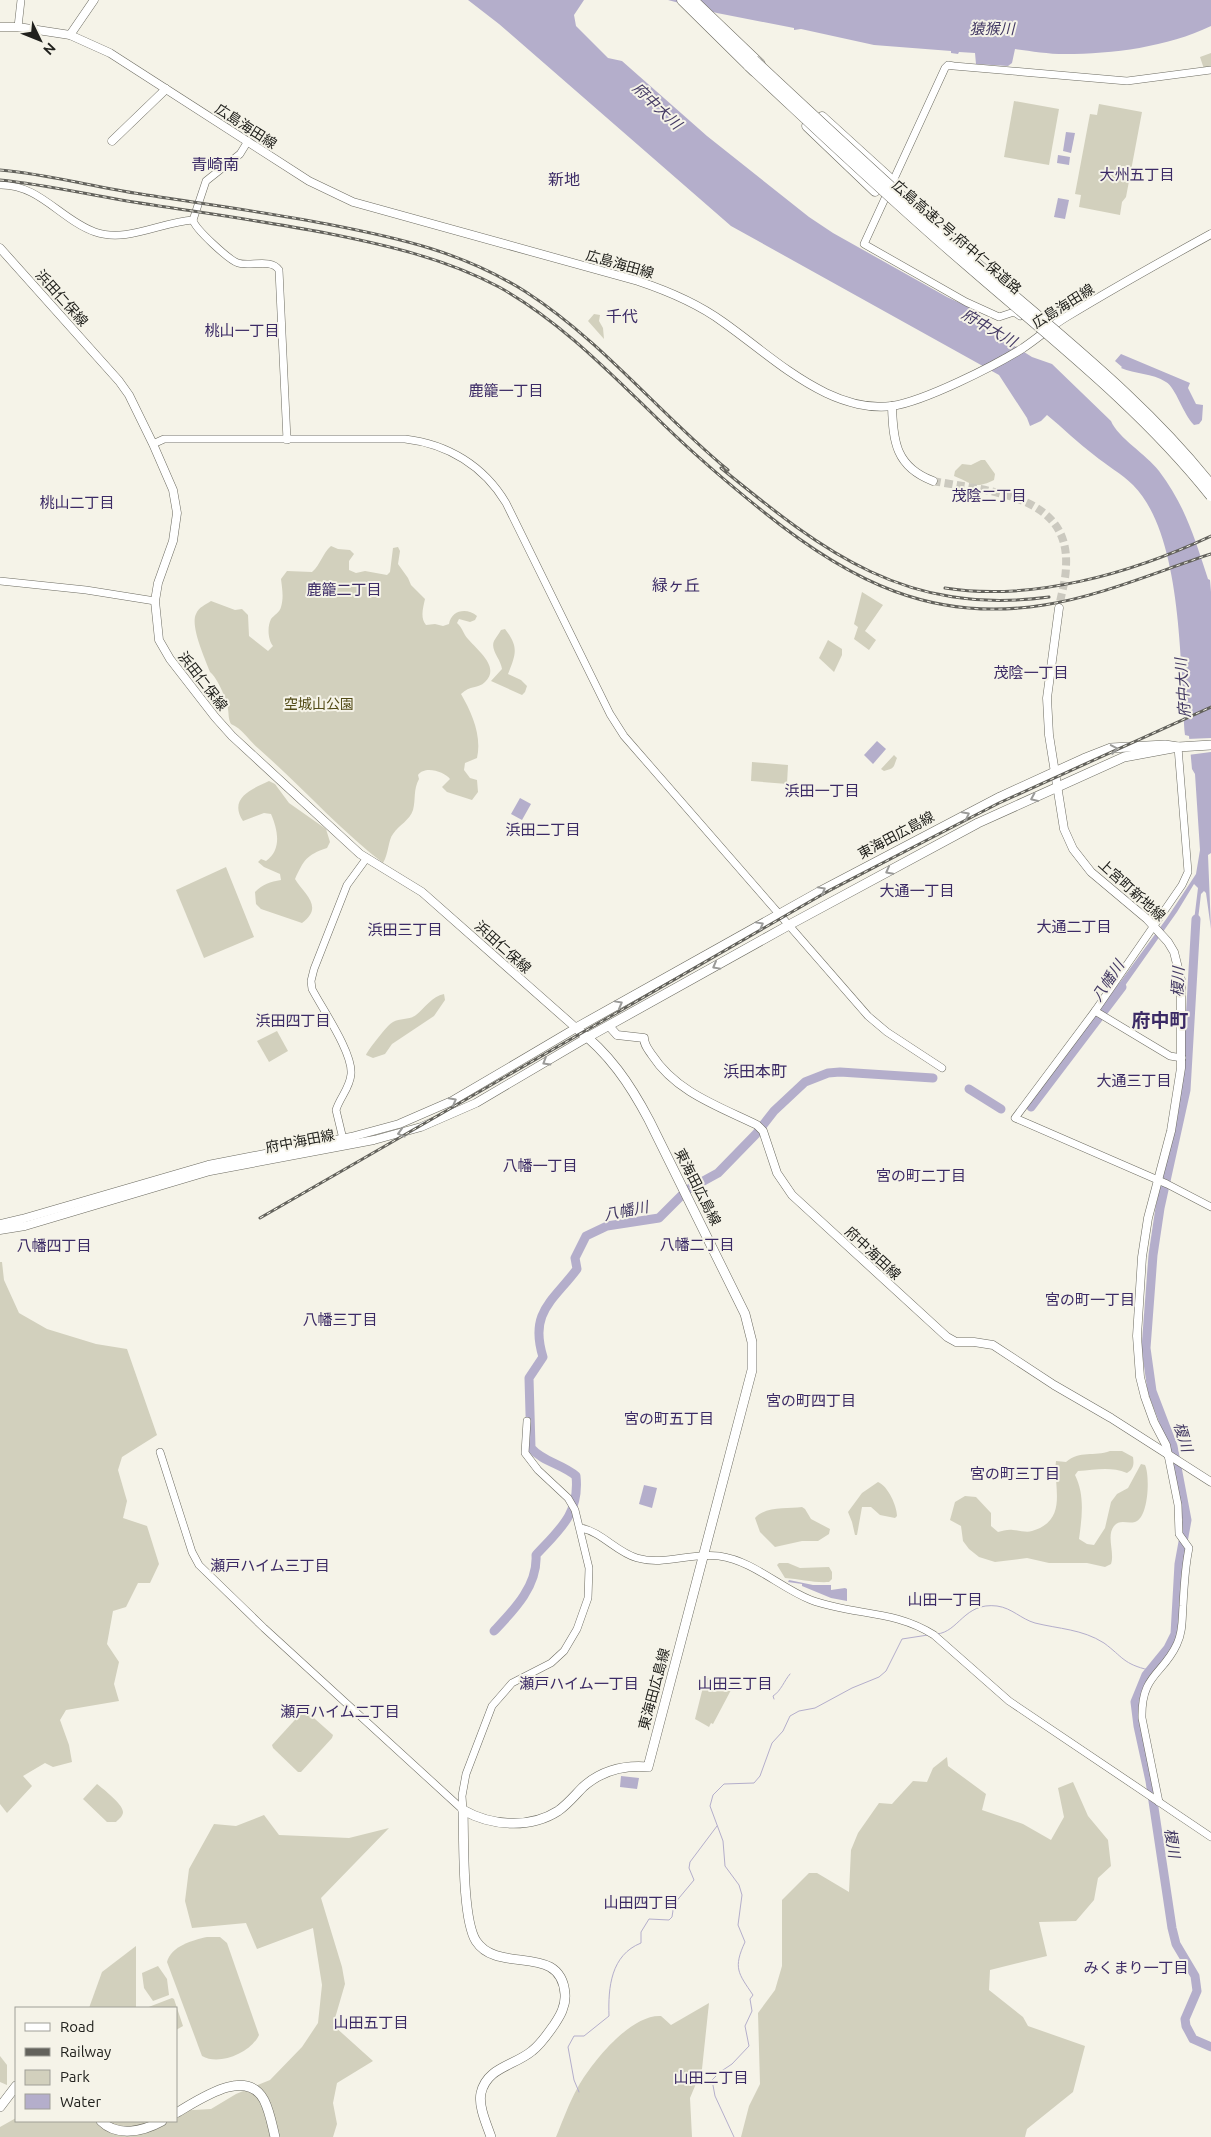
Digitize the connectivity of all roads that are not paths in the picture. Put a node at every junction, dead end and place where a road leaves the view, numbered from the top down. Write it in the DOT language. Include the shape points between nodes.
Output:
graph roads {
  1 [pos="20,0"];
  2 [pos="94,0"];
  3 [pos="677,0"];
  4 [pos="682,0"];
  5 [pos="694,0"];
  6 [pos="0,27"];
  7 [pos="18,27"];
  8 [pos="70,35"];
  9 [pos="726,38"];
  10 [pos="752,63"];
  11 [pos="1211,70"];
  12 [pos="166,89"];
  13 [pos="112,141"];
  14 [pos="248,142"];
  15 [pos="0,185"];
  16 [pos="193,220"];
  17 [pos="1211,234"];
  18 [pos="0,248"];
  19 [pos="1020,296"];
  20 [pos="1014,312"];
  21 [pos="1054,325"];
  22 [pos="1041,334"];
  23 [pos="892,406"];
  24 [pos="286,440"];
  25 [pos="153,444"];
  26 [pos="1211,479"];
  27 [pos="933,481"];
  28 [pos="1211,485"];
  29 [pos="1211,496"];
  30 [pos="1211,502"];
  31 [pos="0,581"];
  32 [pos="155,601"];
  33 [pos="1059,608"];
  34 [pos="1211,744"];
  35 [pos="1182,746"];
  36 [pos="1055,771"];
  37 [pos="1057,787"];
  38 [pos="366,859"];
  39 [pos="780,914"];
  40 [pos="789,925"];
  41 [pos="1158,930"];
  42 [pos="1095,1011"];
  43 [pos="609,1026"];
  44 [pos="576,1028"];
  45 [pos="588,1038"];
  46 [pos="1182,1058"];
  47 [pos="942,1068"];
  48 [pos="343,1139"];
  49 [pos="1160,1181"];
  50 [pos="1211,1207"];
  51 [pos="0,1224"];
  52 [pos="0,1230"];
  53 [pos="527,1422"];
  54 [pos="160,1452"];
  55 [pos="1174,1458"];
  56 [pos="1211,1482"];
  57 [pos="581,1528"];
  58 [pos="704,1555"];
  59 [pos="1157,1801"];
  60 [pos="462,1810"];
  61 [pos="1211,1837"];
  62 [pos="15,2087"];
  63 [pos="0,2107"];
  64 [pos="178,2112"];
  65 [pos="102,2122"];
  66 [pos="160,2122"];
  67 [pos="275,2137"];
  68 [pos="491,2137"];
  1 -- 7 [label="street"];
  2 -- 8 [label="main road"];
  3 -- 9 [label="highway"];
  4 -- 9 [label="highway, 広島高速2号;府中仁保道路"];
  5 -- 9 [label="highway"];
  6 -- 7 [label="main road, 広島海田線"];
  7 -- 8 [label="main road, 広島海田線"];
  8 -- 12 [label="main road, 広島海田線" via="110,53"];
  9 -- 10 [label="highway, 広島高速2号;府中仁保道路"];
  10 -- 19 [label="highway, bridge" via="841,134"];
  10 -- 20 [label="highway, bridge" via="828,148"];
  10 -- 28 [label="highway, 広島高速2号;府中仁保道路, bridge" via="1129,396"];
  10 -- 29 [label="highway, 広島高速2号;府中仁保道路, bridge" via="920,224 1124,402"];
  11 -- 20 [label="street" via="1127,81 946,66 864,244 992,315 998,317"];
  12 -- 13 [label="main road"];
  12 -- 14 [label="main road, 広島海田線"];
  14 -- 16 [label="street" via="240,154 206,181"];
  14 -- 23 [label="main road, 広島海田線" via="309,181 353,202 676,294 722,320 805,382 848,401"];
  15 -- 16 [label="street" via="15,186 36,194 67,217 96,232 126,234"];
  16 -- 24 [label="street" via="197,228 236,263 274,265 279,270"];
  17 -- 21 [label="main road, 広島海田線"];
  18 -- 25 [label="main road, 浜田仁保線" via="119,381"];
  19 -- 21 [label="street"];
  20 -- 22 [label="street"];
  21 -- 22 [label="main road, 広島海田線"];
  21 -- 26 [label="street" via="1149,411"];
  22 -- 23 [label="main road, 広島海田線" via="1023,348 985,368"];
  22 -- 30 [label="street" via="1140,421"];
  23 -- 27 [label="main road" via="894,436 902,460 913,471"];
  24 -- 25 [label="street" via="164,439"];
  24 -- 39 [label="street" via="412,440 445,449 480,471 506,503 610,714 624,736"];
  25 -- 32 [label="main road, 浜田仁保線" via="173,490 177,513 173,541"];
  31 -- 32 [label="street"];
  32 -- 38 [label="main road, 浜田仁保線" via="158,634 164,651 215,717"];
  33 -- 36 [label="main road, 上宮町新地線" via="1047,698"];
  34 -- 35 [label="main road, 東海田広島線"];
  36 -- 35 [label="main road, 東海田広島線, one-way" via="1111,748"];
  35 -- 37 [label="main road, 東海田広島線" via="1124,757"];
  35 -- 41 [label="street" via="1188,872"];
  36 -- 37 [label="main road, 上宮町新地線"];
  39 -- 36 [label="main road, 東海田広島線, one-way"];
  37 -- 40 [label="main road, 東海田広島線, one-way" via="978,823"];
  37 -- 41 [label="main road, 上宮町新地線" via="1064,829 1079,859"];
  38 -- 44 [label="main road, 浜田仁保線" via="422,892"];
  38 -- 48 [label="street" via="347,885 311,981 312,989 350,1062 349,1085 336,1110"];
  39 -- 40 [label="street"];
  44 -- 39 [label="main road, 東海田広島線, one-way"];
  40 -- 43 [label="main road, 東海田広島線, one-way"];
  40 -- 47 [label="street" via="868,1016"];
  41 -- 42 [label="street"];
  41 -- 46 [label="main road, 上宮町新地線" via="1174,952 1180,974"];
  42 -- 46 [label="street" via="1170,1056"];
  42 -- 49 [label="street" via="1015,1118"];
  43 -- 45 [label="main road, 東海田広島線"];
  43 -- 55 [label="main road, 府中海田線" via="617,1035 644,1038 656,1062 678,1084 757,1125 763,1131 777,1173 792,1194 947,1337 956,1342 992,1345"];
  44 -- 45 [label="main road, 東海田広島線"];
  48 -- 44 [label="main road, 府中海田線, one-way" via="390,1127 435,1110"];
  45 -- 52 [label="main road, 府中海田線, one-way" via="476,1104 421,1127 374,1140 210,1171 25,1226"];
  45 -- 58 [label="main road, 東海田広島線" via="618,1069 635,1094 721,1263 745,1314 751,1335 751,1377"];
  46 -- 49 [label="main road, 上宮町新地線"];
  48 -- 51 [label="main road, 府中海田線" via="208,1165"];
  49 -- 50 [label="street"];
  49 -- 55 [label="main road, 上宮町新地線" via="1148,1218 1142,1258 1138,1351 1145,1397 1154,1422"];
  53 -- 57 [label="street" via="525,1453 568,1498"];
  54 -- 60 [label="street" via="199,1565"];
  55 -- 56 [label="main road"];
  55 -- 59 [label="street" via="1180,1534 1189,1548 1181,1635 1170,1657 1150,1681 1142,1705"];
  57 -- 58 [label="street" via="598,1534 626,1554 643,1559"];
  57 -- 60 [label="street" via="590,1582 577,1629 558,1658 512,1683 489,1712 466,1774"];
  58 -- 59 [label="street" via="736,1560 824,1604 886,1615 920,1627 1009,1701"];
  58 -- 60 [label="main road, 東海田広島線" via="648,1767 621,1768 605,1773 558,1811 536,1821 512,1824"];
  59 -- 61 [label="street"];
  60 -- 68 [label="main road" via="468,1908 474,1939 494,1957 536,1961 548,1966 558,1975 565,1993 562,2012 543,2041 526,2056 492,2074 485,2083 480,2095"];
  62 -- 63 [label="main road"];
  64 -- 67 [label="main road" via="226,2088 237,2084 246,2086 260,2093 264,2100"];
  65 -- 66 [label="main road" via="106,2128 122,2135"];
}
